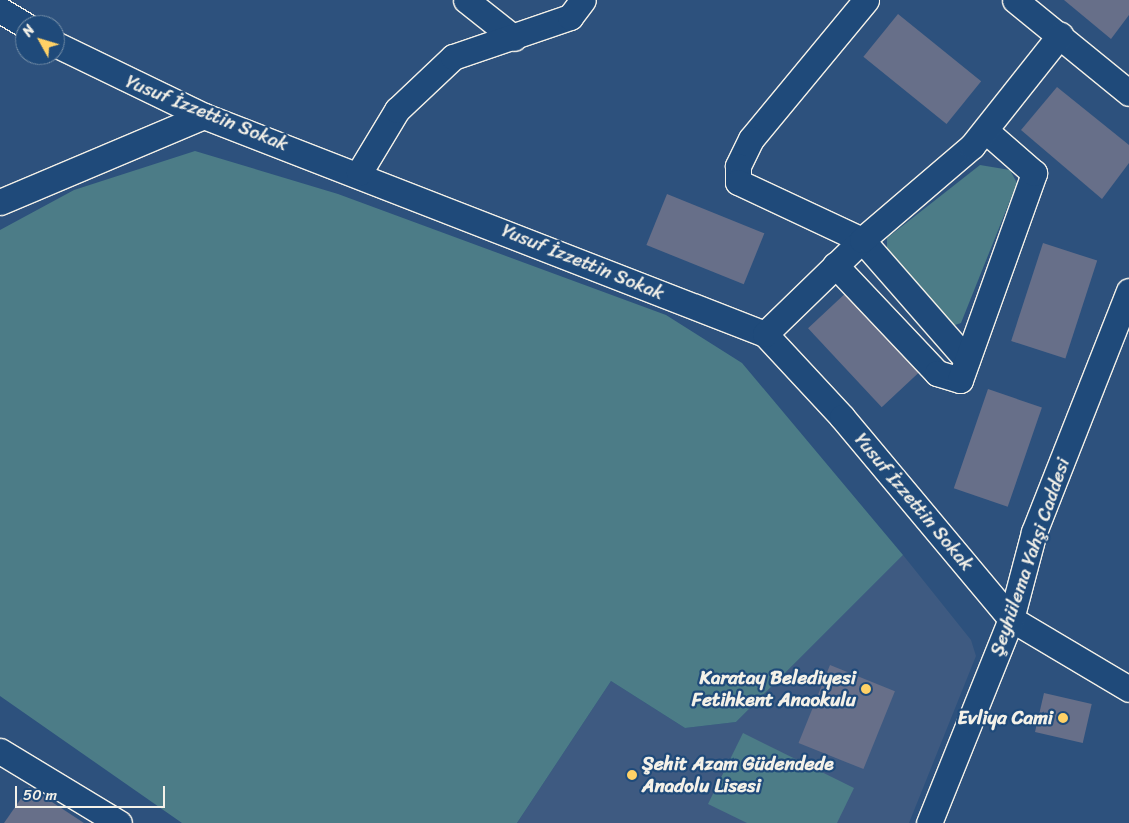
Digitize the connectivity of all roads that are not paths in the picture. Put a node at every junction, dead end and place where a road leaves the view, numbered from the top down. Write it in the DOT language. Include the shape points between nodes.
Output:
graph roads {
  1 [pos="466,0"];
  2 [pos="583,0"];
  3 [pos="866,0"];
  4 [pos="1015,0"];
  5 [pos="0,10"];
  6 [pos="15,19"];
  7 [pos="1060,35"];
  8 [pos="514,38"];
  9 [pos="65,49"];
  10 [pos="1129,93"];
  11 [pos="204,116"];
  12 [pos="986,131"];
  13 [pos="359,173"];
  14 [pos="0,202"];
  15 [pos="862,240"];
  16 [pos="835,265"];
  17 [pos="1129,291"];
  18 [pos="765,334"];
  19 [pos="967,360"];
  20 [pos="1011,619"];
  21 [pos="1129,689"];
  22 [pos="0,751"];
  23 [pos="120,823"];
  24 [pos="929,823"];
  1 -- 8 [label="street"];
  2 -- 8 [label="street" via="570,17"];
  3 -- 15 [label="street" via="751,139 737,171 738,182"];
  4 -- 7 [label="street"];
  5 -- 6 [label="street"];
  7 -- 10 [label="street"];
  7 -- 12 [label="street"];
  8 -- 13 [label="street" via="453,57 397,110"];
  9 -- 11 [label="street, Yusuf İzzettin Sokak"];
  11 -- 13 [label="street, Yusuf İzzettin Sokak"];
  11 -- 14 [label="street"];
  12 -- 15 [label="street"];
  12 -- 19 [label="street" via="1034,173"];
  13 -- 18 [label="street, Yusuf İzzettin Sokak"];
  15 -- 16 [label="street"];
  15 -- 19 [label="street"];
  16 -- 18 [label="street"];
  16 -- 19 [label="street" via="937,373 960,380"];
  17 -- 20 [label="street, Şeyhülema Yahşi Caddesi" via="1034,532"];
  18 -- 20 [label="street, Yusuf İzzettin Sokak" via="842,417"];
  20 -- 21 [label="street, Yusuf İzzettin Sokak"];
  20 -- 24 [label="street, Şeyhülema Yahşi Caddesi"];
  22 -- 23 [label="street"];
}
